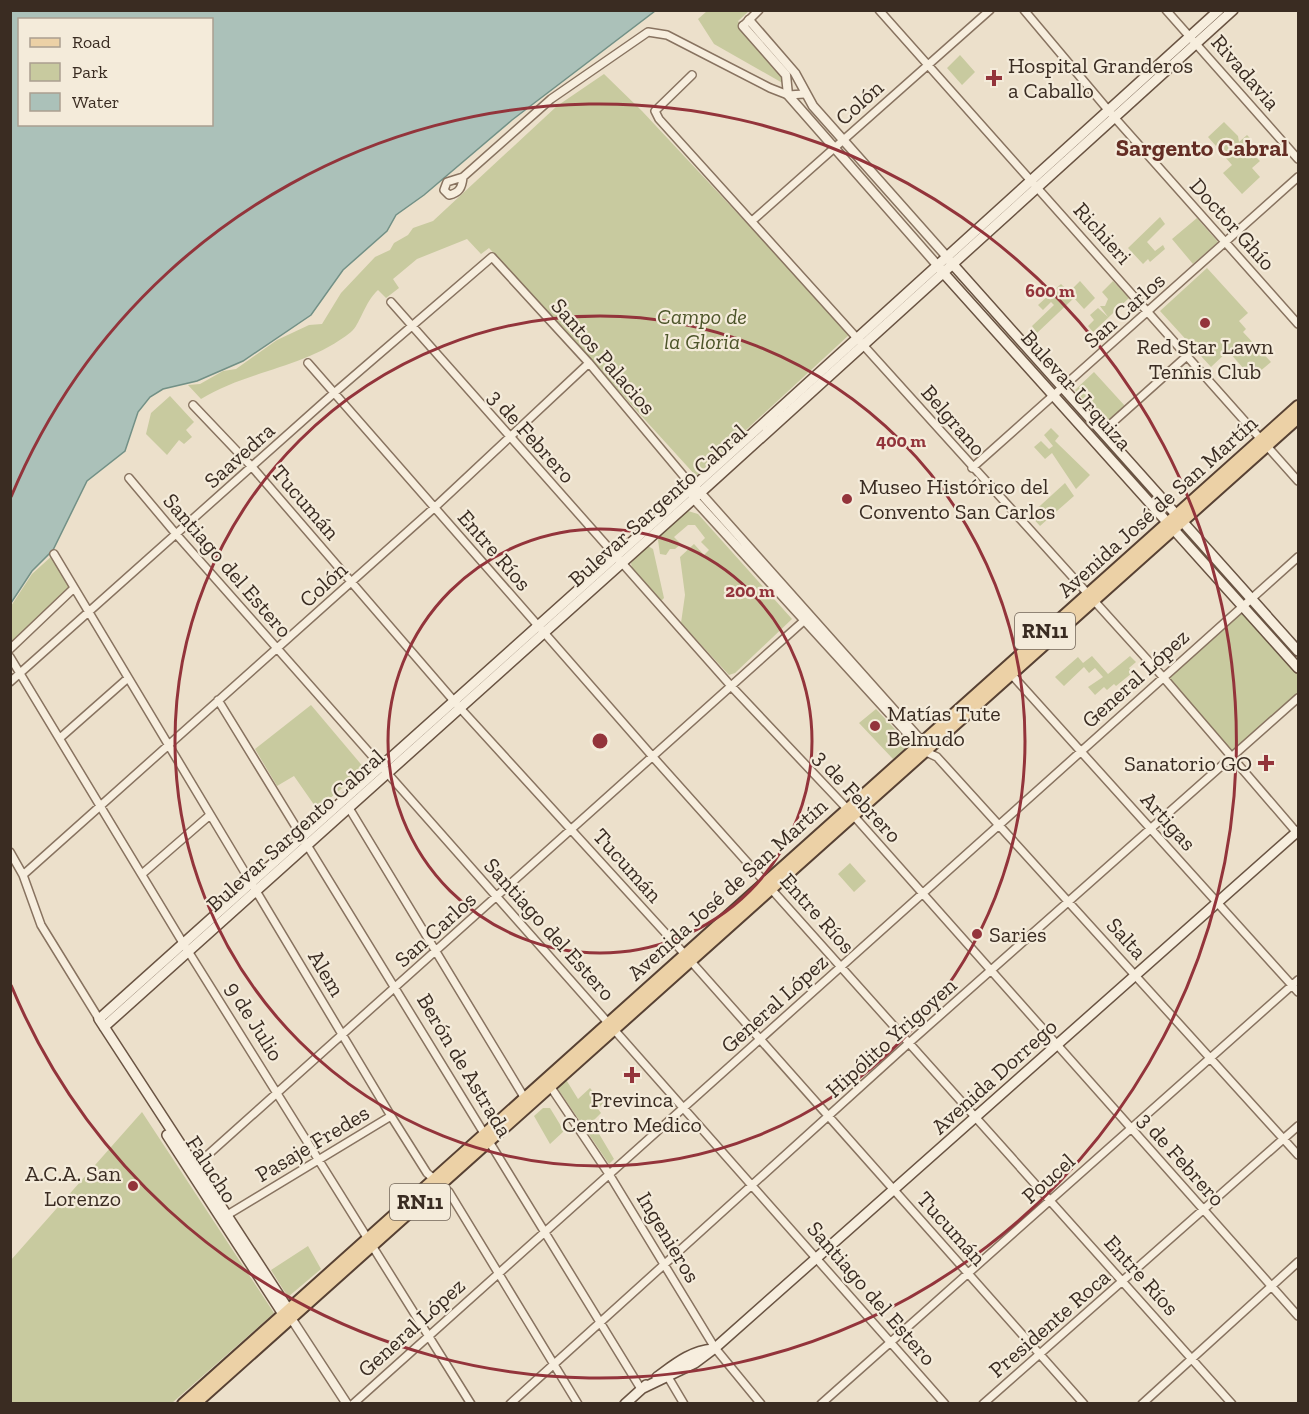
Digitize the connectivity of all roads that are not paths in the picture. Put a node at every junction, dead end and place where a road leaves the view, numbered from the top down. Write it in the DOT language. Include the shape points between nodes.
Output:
graph roads {
  1 [pos="759,10"];
  2 [pos="879,10"];
  3 [pos="990,10"];
  4 [pos="1024,10"];
  5 [pos="1166,10"];
  6 [pos="1219,10"];
  7 [pos="1233,10"];
  8 [pos="746,23"];
  9 [pos="1190,37"];
  10 [pos="1197,44"];
  11 [pos="929,64"];
  12 [pos="692,75"];
  13 [pos="804,94"];
  14 [pos="788,95"];
  15 [pos="1111,115"];
  16 [pos="843,140"];
  17 [pos="834,148"];
  18 [pos="1299,159"];
  19 [pos="463,177"];
  20 [pos="1299,177"];
  21 [pos="1034,183"];
  22 [pos="752,221"];
  23 [pos="1226,242"];
  24 [pos="492,257"];
  25 [pos="949,260"];
  26 [pos="940,268"];
  27 [pos="391,302"];
  28 [pos="1150,311"];
  29 [pos="1299,324"];
  30 [pos="411,327"];
  31 [pos="861,342"];
  32 [pos="1188,355"];
  33 [pos="308,363"];
  34 [pos="589,363"];
  35 [pos="1064,386"];
  36 [pos="334,393"];
  37 [pos="1055,395"];
  38 [pos="194,405"];
  39 [pos="1299,406"];
  40 [pos="1299,417"];
  41 [pos="1103,430"];
  42 [pos="509,438"];
  43 [pos="1265,442"];
  44 [pos="253,468"];
  45 [pos="972,468"];
  46 [pos="129,478"];
  47 [pos="1299,481"];
  48 [pos="693,490"];
  49 [pos="434,508"];
  50 [pos="1175,522"];
  51 [pos="176,534"];
  52 [pos="54,554"];
  53 [pos="1299,557"];
  54 [pos="619,560"];
  55 [pos="351,582"];
  56 [pos="74,589"];
  57 [pos="1091,596"];
  58 [pos="1251,598"];
  59 [pos="1243,606"];
  60 [pos="88,612"];
  61 [pos="807,618"];
  62 [pos="537,624"];
  63 [pos="545,633"];
  64 [pos="277,649"];
  65 [pos="10,650"];
  66 [pos="1299,651"];
  67 [pos="10,657"];
  68 [pos="1299,668"];
  69 [pos="20,673"];
  70 [pos="1011,674"];
  71 [pos="1163,677"];
  72 [pos="128,678"];
  73 [pos="10,682"];
  74 [pos="731,686"];
  75 [pos="1299,698"];
  76 [pos="218,700"];
  77 [pos="453,700"];
  78 [pos="460,708"];
  79 [pos="60,738"];
  80 [pos="168,744"];
  81 [pos="923,747"];
  82 [pos="1081,751"];
  83 [pos="653,758"];
  84 [pos="1231,758"];
  85 [pos="381,766"];
  86 [pos="387,774"];
  87 [pos="100,805"];
  88 [pos="349,808"];
  89 [pos="850,812"];
  90 [pos="210,815"];
  91 [pos="1001,825"];
  92 [pos="1152,829"];
  93 [pos="572,830"];
  94 [pos="1298,832"];
  95 [pos="303,836"];
  96 [pos="309,844"];
  97 [pos="10,852"];
  98 [pos="142,874"];
  99 [pos="23,875"];
  100 [pos="768,885"];
  101 [pos="254,886"];
  102 [pos="923,895"];
  103 [pos="498,897"];
  104 [pos="1070,901"];
  105 [pos="1218,902"];
  106 [pos="186,947"];
  107 [pos="436,953"];
  108 [pos="687,957"];
  109 [pos="842,967"];
  110 [pos="990,971"];
  111 [pos="1135,975"];
  112 [pos="1295,983"];
  113 [pos="397,988"];
  114 [pos="1299,992"];
  115 [pos="611,1025"];
  116 [pos="104,1027"];
  117 [pos="344,1035"];
  118 [pos="761,1039"];
  119 [pos="910,1042"];
  120 [pos="1057,1046"];
  121 [pos="1210,1057"];
  122 [pos="550,1086"];
  123 [pos="279,1093"];
  124 [pos="524,1097"];
  125 [pos="683,1108"];
  126 [pos="391,1116"];
  127 [pos="830,1117"];
  128 [pos="977,1117"];
  129 [pos="1299,1126"];
  130 [pos="1130,1128"];
  131 [pos="487,1136"];
  132 [pos="1284,1139"];
  133 [pos="1299,1155"];
  134 [pos="319,1159"];
  135 [pos="193,1168"];
  136 [pos="609,1174"];
  137 [pos="437,1181"];
  138 [pos="753,1186"];
  139 [pos="895,1191"];
  140 [pos="1051,1201"];
  141 [pos="1204,1210"];
  142 [pos="224,1217"];
  143 [pos="544,1233"];
  144 [pos="371,1240"];
  145 [pos="816,1257"];
  146 [pos="1299,1262"];
  147 [pos="664,1264"];
  148 [pos="968,1272"];
  149 [pos="497,1273"];
  150 [pos="1124,1282"];
  151 [pos="1272,1286"];
  152 [pos="287,1314"];
  153 [pos="1299,1316"];
  154 [pos="601,1322"];
  155 [pos="428,1336"];
  156 [pos="891,1343"];
  157 [pos="715,1348"];
  158 [pos="1040,1353"];
  159 [pos="1192,1359"];
  160 [pos="676,1363"];
  161 [pos="554,1364"];
  162 [pos="668,1377"];
  163 [pos="641,1389"];
  164 [pos="202,1401"];
  165 [pos="183,1404"];
  166 [pos="347,1404"];
  167 [pos="353,1404"];
  168 [pos="471,1404"];
  169 [pos="510,1404"];
  170 [pos="578,1404"];
  171 [pos="625,1404"];
  172 [pos="684,1404"];
  173 [pos="761,1404"];
  174 [pos="821,1404"];
  175 [pos="945,1404"];
  176 [pos="983,1404"];
  177 [pos="1084,1404"];
  178 [pos="1142,1404"];
  179 [pos="1232,1404"];
  1 -- 8 [label="street"];
  2 -- 11 [label="street, Richieri"];
  3 -- 11 [label="street, Colón"];
  4 -- 15 [label="street, Doctor Ghío"];
  5 -- 9 [label="street, Rivadavia"];
  6 -- 9 [label="main road, Bulevar Sargento Cabral"];
  7 -- 10 [label="main road, Bulevar Sargento Cabral"];
  8 -- 13 [label="street, Bulevar Urquiza" via="795,73"];
  8 -- 14 [label="street, Bulevar Urquiza" via="786,75"];
  9 -- 10 [label="street, Rivadavia"];
  9 -- 15 [label="main road, Bulevar Sargento Cabral"];
  10 -- 15 [label="main road, Bulevar Sargento Cabral"];
  10 -- 18 [label="street, Rivadavia"];
  11 -- 16 [label="street, Colón"];
  11 -- 21 [label="street, Richieri"];
  12 -- 22 [label="street, Belgrano" via="655,111"];
  13 -- 14 [label="street"];
  13 -- 16 [label="street, Bulevar Urquiza"];
  14 -- 17 [label="street, Bulevar Urquiza"];
  14 -- 19 [label="street" via="667,35 648,32 551,99"];
  15 -- 21 [label="main road, Bulevar Sargento Cabral"];
  15 -- 23 [label="street, Doctor Ghío"];
  16 -- 17 [label="street, Colón"];
  16 -- 25 [label="street, Bulevar Urquiza"];
  17 -- 22 [label="street, Colón"];
  17 -- 26 [label="street, Bulevar Urquiza"];
  20 -- 23 [label="street, San Carlos"];
  21 -- 25 [label="main road, Bulevar Sargento Cabral"];
  21 -- 28 [label="street, Richieri"];
  22 -- 31 [label="street, Belgrano"];
  23 -- 28 [label="street, San Carlos"];
  23 -- 29 [label="street, Doctor Ghío"];
  24 -- 30 [label="street, Saavedra"];
  24 -- 34 [label="street, Santos Palacios"];
  25 -- 26 [label="main road, Bulevar Sargento Cabral"];
  25 -- 35 [label="main road, Bulevar Urquiza"];
  26 -- 31 [label="main road, Bulevar Sargento Cabral"];
  26 -- 37 [label="main road, Bulevar Urquiza"];
  27 -- 30 [label="street, 3 de Febrero"];
  28 -- 32 [label="street, Richieri"];
  28 -- 35 [label="street, San Carlos"];
  30 -- 36 [label="street, Saavedra"];
  30 -- 42 [label="street, 3 de Febrero"];
  31 -- 45 [label="street, Belgrano"];
  31 -- 48 [label="main road, Bulevar Sargento Cabral"];
  32 -- 41 [label="street"];
  32 -- 43 [label="street, Richieri"];
  33 -- 36 [label="street, Entre Ríos"];
  34 -- 42 [label="street, Colón"];
  34 -- 48 [label="street, Santos Palacios"];
  35 -- 37 [label="street, San Carlos"];
  35 -- 41 [label="main road, Bulevar Urquiza"];
  36 -- 44 [label="street, Saavedra"];
  36 -- 49 [label="street, Entre Ríos"];
  37 -- 45 [label="street, San Carlos"];
  37 -- 50 [label="main road, Bulevar Urquiza"];
  38 -- 44 [label="street, Tucumán"];
  39 -- 43 [label="main road, Avenida José de San Martín / RN11"];
  40 -- 43 [label="main road, Avenida José de San Martín / RN11"];
  41 -- 50 [label="main road, Bulevar Urquiza"];
  42 -- 49 [label="street, Colón"];
  42 -- 54 [label="street, 3 de Febrero"];
  43 -- 47 [label="street, Richieri"];
  43 -- 50 [label="main road, Avenida José de San Martín / RN11"];
  44 -- 51 [label="street, Saavedra"];
  44 -- 55 [label="street, Tucumán"];
  45 -- 57 [label="street, Belgrano"];
  46 -- 51 [label="street, Santiago del Estero"];
  48 -- 54 [label="main road, Bulevar Sargento Cabral"];
  48 -- 61 [label="street"];
  49 -- 55 [label="street, Colón"];
  49 -- 62 [label="street, Entre Ríos"];
  50 -- 57 [label="main road, Avenida José de San Martín / RN11"];
  50 -- 58 [label="main road, Bulevar Urquiza"];
  50 -- 59 [label="main road, Bulevar Urquiza"];
  51 -- 60 [label="street, Saavedra"];
  51 -- 64 [label="street, Santiago del Estero"];
  52 -- 56 [label="street, Alem"];
  53 -- 58 [label="street, General López"];
  54 -- 62 [label="main road, Bulevar Sargento Cabral"];
  54 -- 63 [label="main road, Bulevar Sargento Cabral"];
  54 -- 74 [label="street, 3 de Febrero"];
  55 -- 64 [label="street, Colón"];
  55 -- 77 [label="street, Tucumán"];
  56 -- 60 [label="street, Alem"];
  56 -- 65 [label="street"];
  57 -- 70 [label="main road, Avenida José de San Martín / RN11"];
  57 -- 71 [label="street, Belgrano"];
  57 -- 81 [label="main road, Avenida José de San Martín / RN11"];
  58 -- 59 [label="street, General López"];
  58 -- 66 [label="main road, Bulevar Urquiza"];
  59 -- 68 [label="main road, Bulevar Urquiza"];
  59 -- 71 [label="street, General López"];
  60 -- 69 [label="street, Saavedra"];
  60 -- 72 [label="street, Alem"];
  61 -- 74 [label="street, San Carlos"];
  61 -- 81 [label="street"];
  62 -- 63 [label="street, Entre Ríos"];
  62 -- 77 [label="main road, Bulevar Sargento Cabral"];
  63 -- 78 [label="main road, Bulevar Sargento Cabral"];
  63 -- 83 [label="street, Entre Ríos"];
  64 -- 76 [label="street, Colón"];
  64 -- 85 [label="street, Santiago del Estero"];
  67 -- 69 [label="street, 9 de Julio"];
  69 -- 73 [label="street, Saavedra"];
  69 -- 79 [label="street, 9 de Julio"];
  70 -- 81 [label="main road, Avenida José de San Martín / RN11"];
  70 -- 82 [label="street, Artigas"];
  71 -- 82 [label="street, General López"];
  71 -- 84 [label="street, Belgrano"];
  72 -- 79 [label="street"];
  72 -- 80 [label="street, Alem"];
  74 -- 83 [label="street, San Carlos"];
  74 -- 89 [label="street, 3 de Febrero"];
  75 -- 84 [label="street, Hipólito Yrigoyen"];
  76 -- 80 [label="street, Colón"];
  76 -- 95 [label="street, Berón de Astrada"];
  77 -- 78 [label="street, Tucumán"];
  77 -- 85 [label="main road, Bulevar Sargento Cabral"];
  78 -- 86 [label="main road, Bulevar Sargento Cabral"];
  78 -- 93 [label="street, Tucumán"];
  79 -- 87 [label="street, 9 de Julio"];
  80 -- 87 [label="street, Colón"];
  80 -- 90 [label="street, Alem"];
  81 -- 89 [label="main road, Avenida José de San Martín / RN11"];
  81 -- 91 [label="street, Salta"];
  82 -- 91 [label="street, General López"];
  82 -- 92 [label="street, Artigas"];
  83 -- 93 [label="street, San Carlos"];
  83 -- 100 [label="street, Entre Ríos"];
  84 -- 92 [label="street, Hipólito Yrigoyen"];
  84 -- 94 [label="street, Belgrano"];
  85 -- 86 [label="street, Santiago del Estero"];
  85 -- 95 [label="main road, Bulevar Sargento Cabral"];
  86 -- 88 [label="main road, Bulevar Sargento Cabral"];
  86 -- 103 [label="street, Santiago del Estero"];
  87 -- 98 [label="street, 9 de Julio"];
  87 -- 99 [label="street, Colón"];
  88 -- 96 [label="main road, Bulevar Sargento Cabral"];
  88 -- 107 [label="street"];
  89 -- 100 [label="main road, Avenida José de San Martín / RN11"];
  89 -- 102 [label="street, 3 de Febrero"];
  90 -- 98 [label="street"];
  90 -- 101 [label="street, Alem"];
  91 -- 102 [label="street, General López"];
  91 -- 104 [label="street, Salta"];
  92 -- 104 [label="street, Hipólito Yrigoyen"];
  92 -- 105 [label="street, Artigas"];
  93 -- 103 [label="street, San Carlos"];
  93 -- 108 [label="street, Tucumán"];
  94 -- 105 [label="main road, Avenida Dorrego"];
  95 -- 96 [label="street, Berón de Astrada"];
  95 -- 101 [label="main road, Bulevar Sargento Cabral"];
  96 -- 101 [label="main road, Bulevar Sargento Cabral"];
  96 -- 113 [label="street, Berón de Astrada"];
  97 -- 99 [label="street, Falucho"];
  98 -- 106 [label="street, 9 de Julio"];
  99 -- 116 [label="street, Falucho" via="41,925"];
  100 -- 108 [label="main road, Avenida José de San Martín / RN11"];
  100 -- 109 [label="street, Entre Ríos"];
  101 -- 106 [label="main road, Bulevar Sargento Cabral"];
  101 -- 117 [label="street, Alem"];
  102 -- 109 [label="street, General López"];
  102 -- 110 [label="street, 3 de Febrero"];
  103 -- 107 [label="street, San Carlos"];
  103 -- 115 [label="street, Santiago del Estero"];
  104 -- 110 [label="street, Hipólito Yrigoyen"];
  104 -- 111 [label="street, Salta"];
  105 -- 111 [label="main road, Avenida Dorrego"];
  105 -- 112 [label="street, Artigas"];
  106 -- 116 [label="main road, Bulevar Sargento Cabral"];
  106 -- 123 [label="street, 9 de Julio"];
  107 -- 113 [label="street, San Carlos"];
  107 -- 124 [label="street"];
  108 -- 115 [label="main road, Avenida José de San Martín / RN11"];
  108 -- 118 [label="street, Tucumán"];
  109 -- 118 [label="street, General López"];
  109 -- 119 [label="street, Entre Ríos"];
  110 -- 119 [label="street, Hipólito Yrigoyen"];
  110 -- 120 [label="street, 3 de Febrero"];
  111 -- 120 [label="main road, Avenida Dorrego"];
  111 -- 121 [label="street, Salta"];
  112 -- 114 [label="street, Artigas"];
  112 -- 121 [label="street, Poucel"];
  113 -- 117 [label="street, San Carlos"];
  113 -- 131 [label="street, Berón de Astrada"];
  115 -- 122 [label="main road, Avenida José de San Martín / RN11"];
  115 -- 124 [label="main road, Avenida José de San Martín / RN11"];
  115 -- 125 [label="street, Santiago del Estero"];
  116 -- 135 [label="main road, Falucho"];
  117 -- 123 [label="street, San Carlos"];
  117 -- 126 [label="street, Alem"];
  118 -- 125 [label="street, General López"];
  118 -- 127 [label="street, Tucumán"];
  119 -- 127 [label="street, Hipólito Yrigoyen"];
  119 -- 128 [label="street, Entre Ríos"];
  120 -- 128 [label="main road, Avenida Dorrego"];
  120 -- 130 [label="street, 3 de Febrero"];
  121 -- 130 [label="street, Poucel"];
  121 -- 132 [label="street, Salta"];
  122 -- 131 [label="main road, Avenida José de San Martín / RN11"];
  122 -- 136 [label="street, Ingenieros"];
  123 -- 134 [label="street, 9 de Julio"];
  123 -- 135 [label="street, San Carlos"];
  124 -- 131 [label="main road, Avenida José de San Martín / RN11"];
  125 -- 136 [label="street, General López"];
  125 -- 138 [label="street, Santiago del Estero"];
  126 -- 134 [label="street, Pasaje Fredes"];
  126 -- 137 [label="street, Alem" via="427,1173"];
  127 -- 138 [label="street, Hipólito Yrigoyen"];
  127 -- 139 [label="street, Tucumán"];
  128 -- 139 [label="main road, Avenida Dorrego"];
  128 -- 140 [label="street, Entre Ríos"];
  129 -- 132 [label="street, Presidente Roca"];
  130 -- 140 [label="street, Poucel"];
  130 -- 141 [label="street, 3 de Febrero"];
  131 -- 137 [label="main road, Avenida José de San Martín / RN11"];
  131 -- 143 [label="street, Berón de Astrada"];
  132 -- 133 [label="street, Salta"];
  132 -- 141 [label="street, Presidente Roca"];
  134 -- 142 [label="street, Pasaje Fredes"];
  134 -- 144 [label="street, 9 de Julio"];
  135 -- 142 [label="main road, Falucho"];
  136 -- 143 [label="street, General López"];
  136 -- 147 [label="street, Ingenieros"];
  137 -- 144 [label="main road, Avenida José de San Martín / RN11"];
  137 -- 149 [label="street, Alem" via="450,1192"];
  138 -- 145 [label="street, Santiago del Estero"];
  138 -- 147 [label="street, Hipólito Yrigoyen"];
  139 -- 145 [label="main road, Avenida Dorrego"];
  139 -- 148 [label="street, Tucumán"];
  140 -- 148 [label="street, Poucel"];
  140 -- 150 [label="street, Entre Ríos"];
  141 -- 150 [label="street, Presidente Roca"];
  141 -- 151 [label="street, 3 de Febrero"];
  142 -- 152 [label="main road, Falucho"];
  143 -- 149 [label="street, General López"];
  143 -- 154 [label="street, Berón de Astrada"];
  144 -- 152 [label="main road, Avenida José de San Martín / RN11"];
  144 -- 155 [label="street, 9 de Julio"];
  145 -- 156 [label="street, Santiago del Estero"];
  145 -- 157 [label="main road, Avenida Dorrego"];
  146 -- 151 [label="street"];
  147 -- 154 [label="street, Hipólito Yrigoyen"];
  147 -- 157 [label="street, Ingenieros"];
  148 -- 156 [label="street, Poucel"];
  148 -- 158 [label="street, Tucumán"];
  149 -- 155 [label="street, General López"];
  149 -- 161 [label="street, Alem"];
  150 -- 158 [label="street, Presidente Roca"];
  150 -- 159 [label="street, Entre Ríos"];
  151 -- 153 [label="street, 3 de Febrero"];
  151 -- 159 [label="street"];
  152 -- 164 [label="main road, Avenida José de San Martín / RN11"];
  152 -- 165 [label="main road, Avenida José de San Martín / RN11"];
  152 -- 166 [label="street, Falucho"];
  154 -- 161 [label="street, Hipólito Yrigoyen"];
  154 -- 163 [label="street, Berón de Astrada"];
  155 -- 167 [label="street, General López"];
  155 -- 168 [label="street, 9 de Julio"];
  156 -- 174 [label="street, Poucel"];
  156 -- 175 [label="street, Santiago del Estero"];
  157 -- 160 [label="main road, Avenida Dorrego" via="700,1350"];
  157 -- 162 [label="main road, Avenida Dorrego"];
  157 -- 173 [label="street, Ingenieros"];
  158 -- 176 [label="street, Presidente Roca"];
  158 -- 177 [label="street, Tucumán"];
  159 -- 178 [label="street"];
  159 -- 179 [label="street, Entre Ríos"];
  160 -- 162 [label="street"];
  160 -- 163 [label="main road, Avenida Dorrego"];
  161 -- 169 [label="street, Hipólito Yrigoyen"];
  161 -- 170 [label="street, Alem"];
  162 -- 163 [label="main road, Avenida Dorrego"];
  162 -- 172 [label="street"];
  163 -- 171 [label="main road, Avenida Dorrego"];
}
